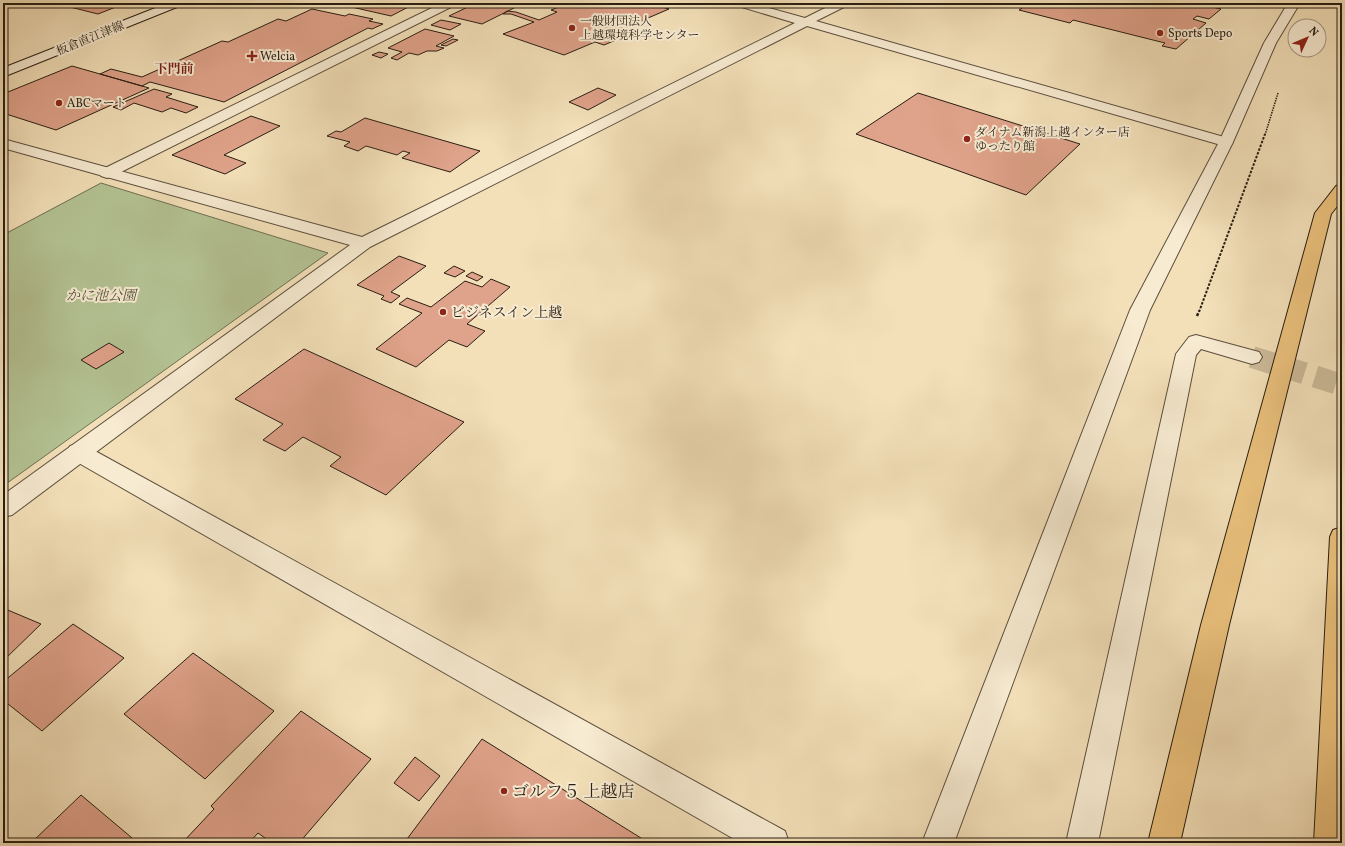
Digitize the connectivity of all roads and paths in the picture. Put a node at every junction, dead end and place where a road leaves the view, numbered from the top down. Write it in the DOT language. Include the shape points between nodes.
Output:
graph roads {
  1 [pos="178,3"];
  2 [pos="451,3"];
  3 [pos="739,3"];
  4 [pos="844,3"];
  5 [pos="1294,3"];
  6 [pos="806,22"];
  7 [pos="3,73"];
  8 [pos="1279,89"];
  9 [pos="1226,142"];
  10 [pos="3,143"];
  11 [pos="106,173"];
  12 [pos="1342,189"];
  13 [pos="364,243"];
  14 [pos="1196,341"];
  15 [pos="1252,357"];
  16 [pos="78,452"];
  17 [pos="3,508"];
  18 [pos="1342,537"];
  19 [pos="773,843"];
  20 [pos="938,843"];
  21 [pos="1082,843"];
  22 [pos="1164,843"];
  23 [pos="1330,843"];
  1 -- 7 [label="street, 板倉直江津線"];
  2 -- 11 [label="street"];
  3 -- 6 [label="street"];
  4 -- 6 [label="street"];
  5 -- 9 [label="street" via="1270,43"];
  6 -- 9 [label="street"];
  6 -- 13 [label="street"];
  8 -- 14 [label="path" via="1272,116 1196,320"];
  9 -- 20 [label="street" via="1140,310"];
  10 -- 11 [label="street"];
  11 -- 13 [label="street"];
  12 -- 22 [label="highway" via="1323,213 1215,625"];
  13 -- 16 [label="street"];
  14 -- 15 [label="street"];
  14 -- 21 [label="street" via="1186,354"];
  16 -- 17 [label="street"];
  16 -- 19 [label="street"];
  18 -- 23 [label="highway"];
}
